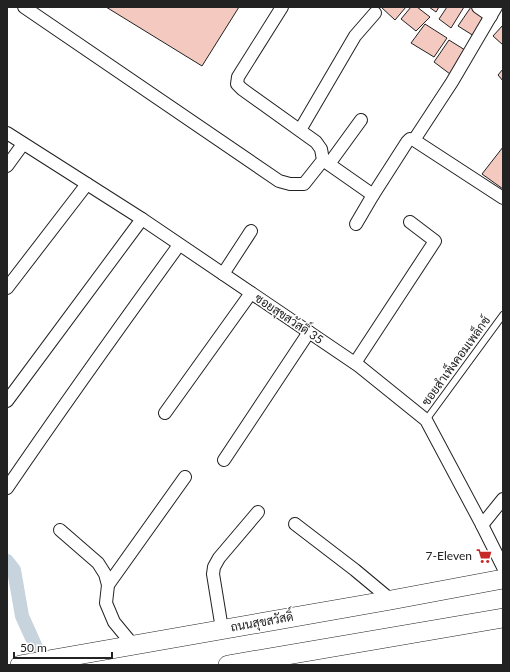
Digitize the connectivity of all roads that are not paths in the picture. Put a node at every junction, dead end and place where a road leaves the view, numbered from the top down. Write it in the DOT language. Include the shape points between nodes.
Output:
graph roads {
  1 [pos="24,7"];
  2 [pos="282,7"];
  3 [pos="478,7"];
  4 [pos="493,12"];
  5 [pos="375,13"];
  6 [pos="361,120"];
  7 [pos="300,130"];
  8 [pos="7,133"];
  9 [pos="414,140"];
  10 [pos="23,144"];
  11 [pos="326,162"];
  12 [pos="7,166"];
  13 [pos="87,184"];
  14 [pos="373,195"];
  15 [pos="503,198"];
  16 [pos="142,220"];
  17 [pos="410,222"];
  18 [pos="356,224"];
  19 [pos="251,231"];
  20 [pos="179,245"];
  21 [pos="223,274"];
  22 [pos="7,288"];
  23 [pos="252,293"];
  24 [pos="503,315"];
  25 [pos="309,332"];
  26 [pos="355,363"];
  27 [pos="7,401"];
  28 [pos="165,413"];
  29 [pos="426,420"];
  30 [pos="224,460"];
  31 [pos="185,477"];
  32 [pos="7,488"];
  33 [pos="503,499"];
  34 [pos="258,512"];
  35 [pos="295,524"];
  36 [pos="482,525"];
  37 [pos="60,530"];
  38 [pos="503,567"];
  39 [pos="503,579"];
  40 [pos="108,586"];
  41 [pos="391,600"];
  42 [pos="503,618"];
  43 [pos="222,629"];
  44 [pos="133,645"];
  45 [pos="24,664"];
  46 [pos="228,665"];
  1 -- 11 [label="street" via="279,182 304,184"];
  2 -- 7 [label="street" via="238,77 237,84"];
  3 -- 4 [label="street"];
  4 -- 9 [label="street"];
  5 -- 7 [label="street" via="355,36"];
  6 -- 11 [label="street"];
  7 -- 11 [label="street" via="316,142"];
  8 -- 10 [label="street, ซอยสุขสวัสดิ์ 35"];
  9 -- 14 [label="street" via="410,139 407,142"];
  9 -- 15 [label="street"];
  10 -- 12 [label="street"];
  10 -- 13 [label="street, ซอยสุขสวัสดิ์ 35"];
  11 -- 14 [label="street"];
  13 -- 16 [label="street, ซอยสุขสวัสดิ์ 35"];
  13 -- 22 [label="street"];
  14 -- 18 [label="street"];
  16 -- 20 [label="street, ซอยสุขสวัสดิ์ 35"];
  16 -- 27 [label="street"];
  17 -- 26 [label="street" via="435,241"];
  19 -- 21 [label="street"];
  20 -- 21 [label="street, ซอยสุขสวัสดิ์ 35"];
  20 -- 32 [label="street"];
  21 -- 23 [label="street, ซอยสุขสวัสดิ์ 35"];
  23 -- 25 [label="street, ซอยสุขสวัสดิ์ 35"];
  23 -- 28 [label="street"];
  24 -- 29 [label="lane, ซอยสำเพ็งคอมเพล็กซ์"];
  25 -- 26 [label="street, ซอยสุขสวัสดิ์ 35"];
  25 -- 30 [label="street"];
  26 -- 29 [label="street, ซอยสุขสวัสดิ์ 35"];
  29 -- 36 [label="street, ซอยสุขสวัสดิ์ 35"];
  31 -- 40 [label="street"];
  33 -- 36 [label="street"];
  34 -- 43 [label="street" via="214,567"];
  35 -- 41 [label="street"];
  36 -- 38 [label="street, ซอยสุขสวัสดิ์ 35"];
  37 -- 40 [label="street" via="98,563 105,574"];
  39 -- 41 [label="main road, ถนนสุขสวัสดิ์"];
  40 -- 44 [label="street" via="106,603 114,622"];
  41 -- 43 [label="main road, ถนนสุขสวัสดิ์"];
  42 -- 46 [label="main road"];
  43 -- 44 [label="main road, ถนนสุขสวัสดิ์"];
  44 -- 45 [label="main road, ถนนสุขสวัสดิ์"];
}
